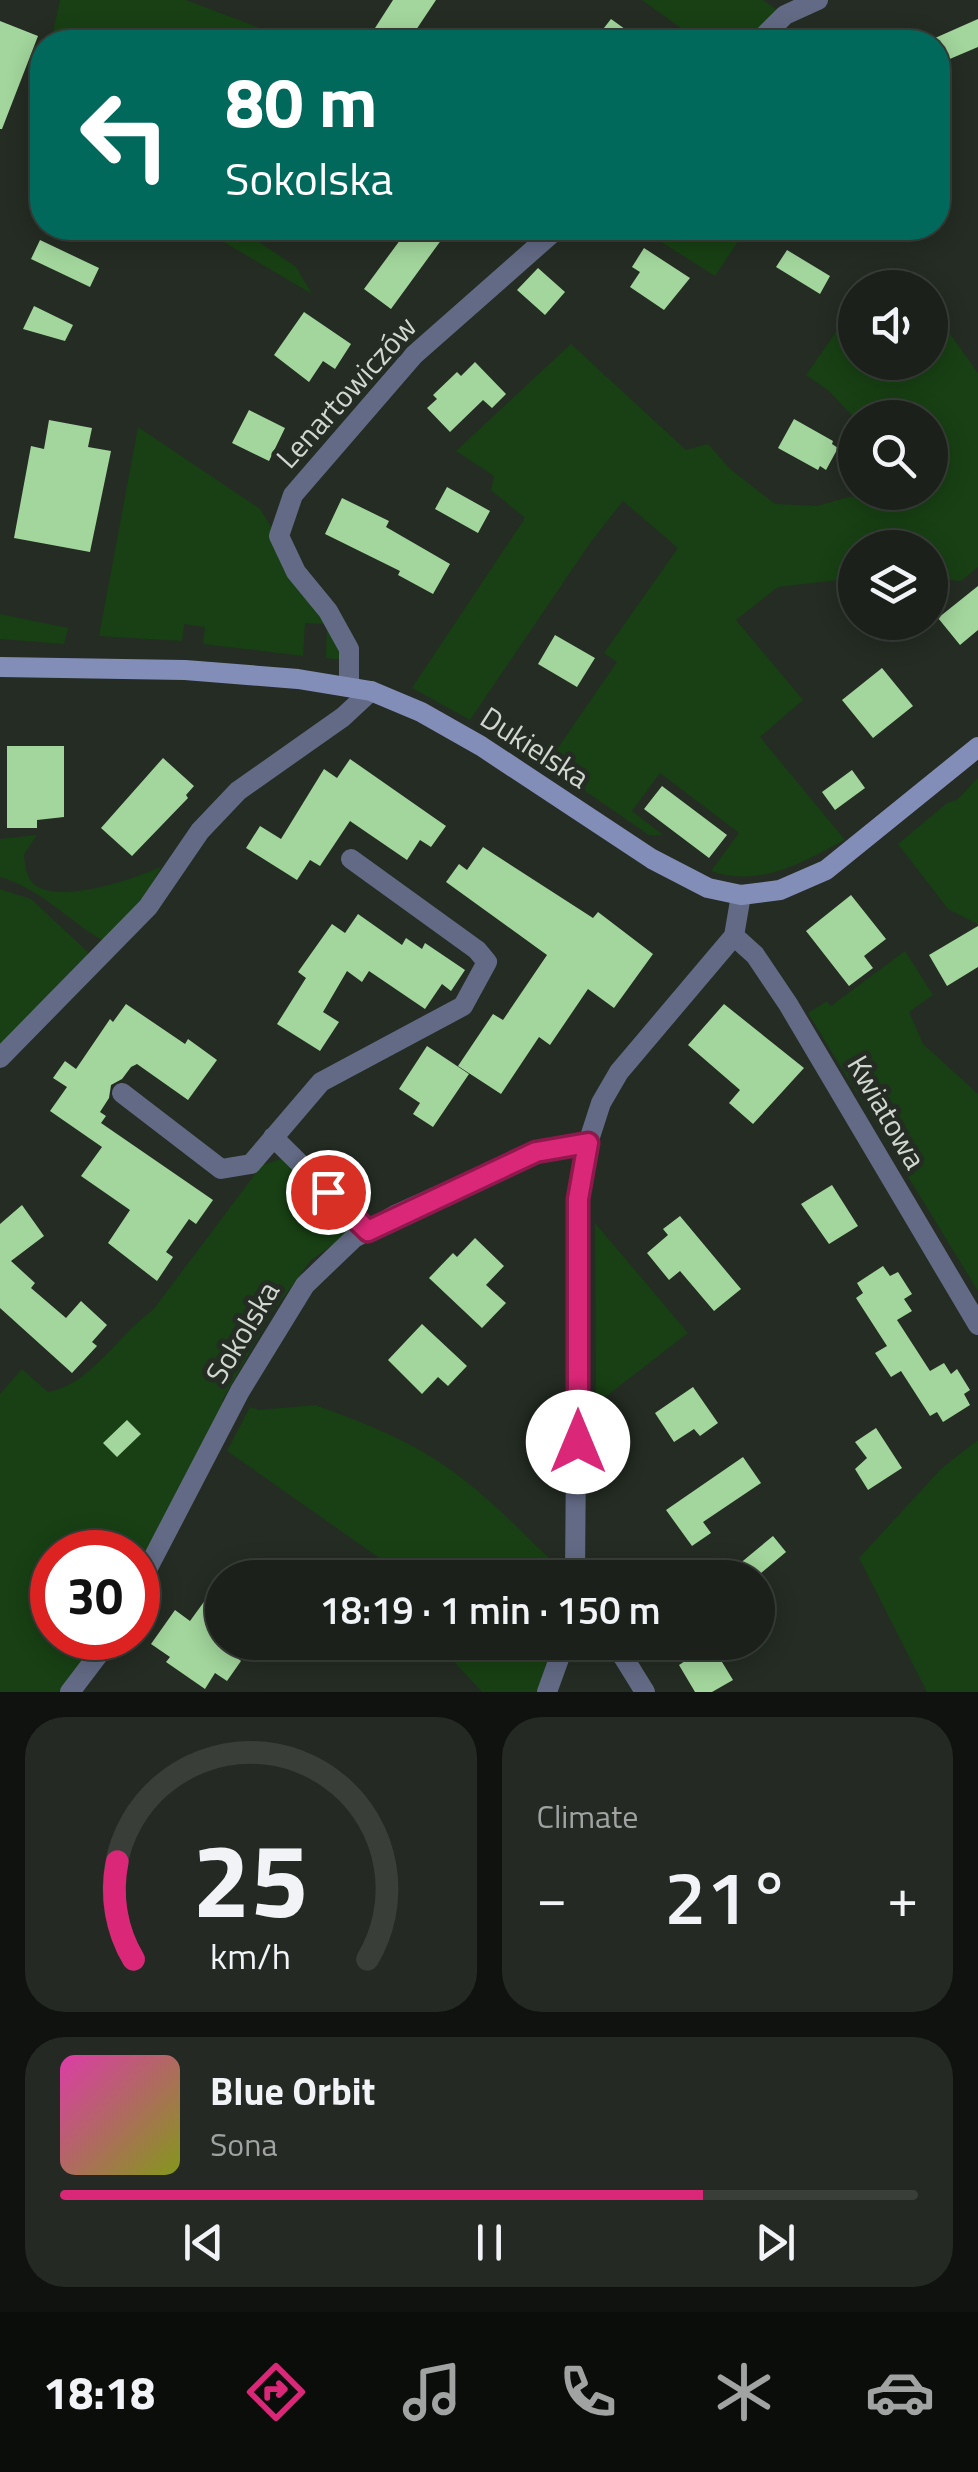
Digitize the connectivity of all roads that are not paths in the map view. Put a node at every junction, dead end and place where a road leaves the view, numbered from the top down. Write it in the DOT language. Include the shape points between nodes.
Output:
graph roads {
  1 [pos="818,0"];
  2 [pos="770,30"];
  3 [pos="544,240"];
  4 [pos="0,667"];
  5 [pos="349,685"];
  6 [pos="371,691"];
  7 [pos="978,748"];
  8 [pos="351,859"];
  9 [pos="741,895"];
  10 [pos="734,936"];
  11 [pos="0,1058"];
  12 [pos="122,1093"];
  13 [pos="273,1137"];
  14 [pos="588,1143"];
  15 [pos="368,1231"];
  16 [pos="978,1326"];
  17 [pos="160,1545"];
  18 [pos="575,1560"];
  19 [pos="94,1660"];
  20 [pos="559,1660"];
  21 [pos="625,1660"];
  22 [pos="70,1692"];
  23 [pos="547,1692"];
  24 [pos="645,1692"];
  1 -- 2 [label="street"];
  3 -- 5 [label="street, Lenartowiczów" via="414,356 293,495 279,536 349,648"];
  4 -- 5 [label="main road, Dukielska" via="185,670"];
  5 -- 6 [label="main road, Dukielska"];
  6 -- 9 [label="main road, Dukielska" via="481,746 652,859 708,888"];
  6 -- 11 [label="street" via="238,791 200,830 148,907"];
  7 -- 9 [label="main road, Dukielska" via="826,870 780,890"];
  8 -- 13 [label="street" via="477,950 486,967 462,1006 321,1082"];
  9 -- 10 [label="street"];
  10 -- 14 [label="street" via="617,1074"];
  10 -- 16 [label="street, Kwiatowa" via="756,955 788,1004"];
  12 -- 13 [label="street" via="221,1169 251,1164"];
  13 -- 15 [label="street"];
  14 -- 15 [label="street, Sokolska" via="536,1152"];
  14 -- 18 [label="street" via="577,1232"];
  15 -- 17 [label="street, Sokolska" via="304,1285 240,1390"];
  19 -- 22 [label="street"];
  20 -- 23 [label="street"];
  21 -- 24 [label="street"];
}
